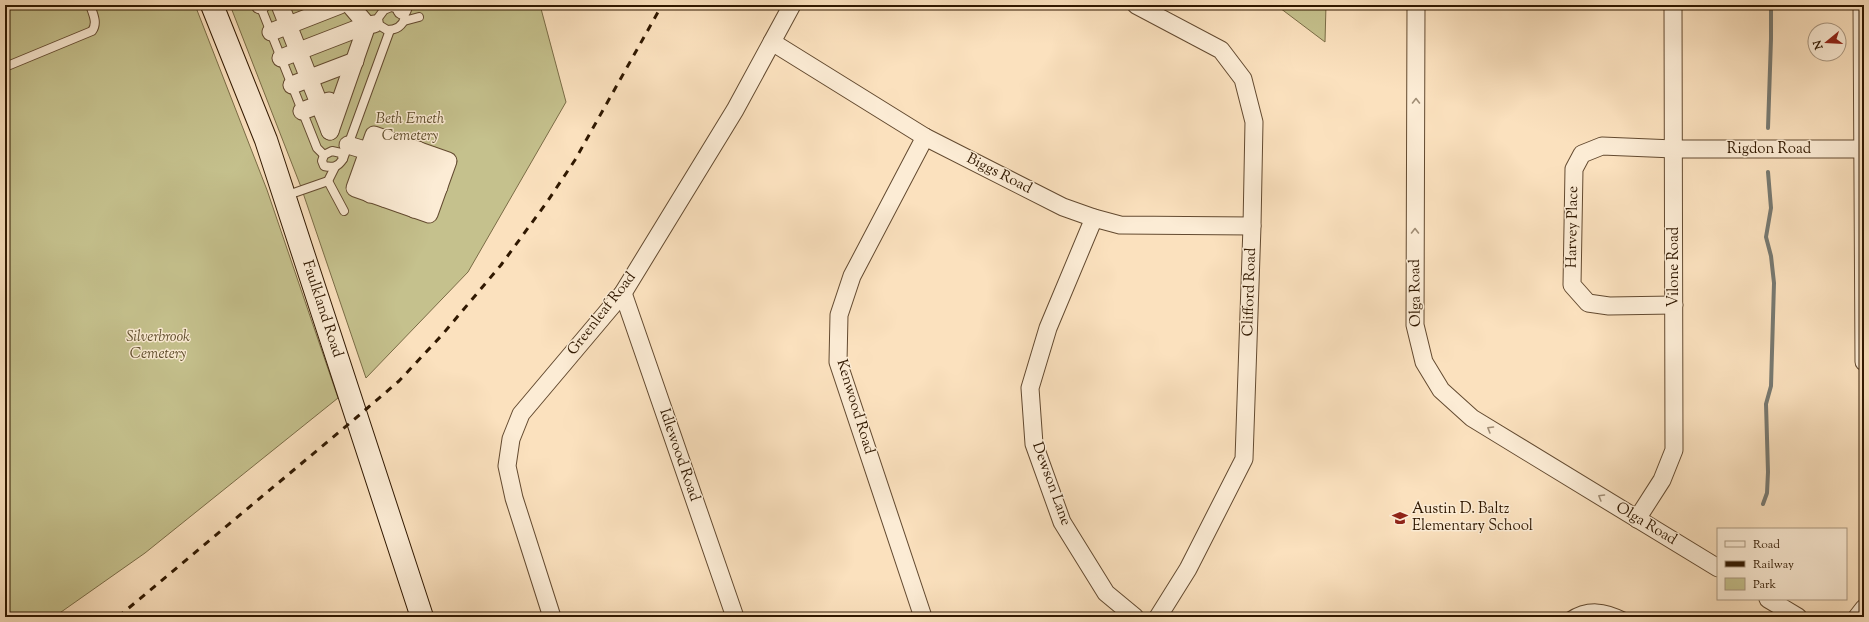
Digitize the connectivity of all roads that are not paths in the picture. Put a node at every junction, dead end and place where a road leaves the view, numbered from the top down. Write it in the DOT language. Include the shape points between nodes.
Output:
graph roads {
  1 [pos="90,5"];
  2 [pos="212,5"];
  3 [pos="260,5"];
  4 [pos="280,5"];
  5 [pos="340,5"];
  6 [pos="350,5"];
  7 [pos="792,5"];
  8 [pos="1136,5"];
  9 [pos="1416,5"];
  10 [pos="1673,5"];
  11 [pos="1862,5"];
  12 [pos="403,12"];
  13 [pos="419,17"];
  14 [pos="380,19"];
  15 [pos="288,25"];
  16 [pos="271,32"];
  17 [pos="772,42"];
  18 [pos="298,52"];
  19 [pos="281,58"];
  20 [pos="355,61"];
  21 [pos="5,67"];
  22 [pos="309,78"];
  23 [pos="292,85"];
  24 [pos="342,96"];
  25 [pos="319,104"];
  26 [pos="302,111"];
  27 [pos="925,137"];
  28 [pos="411,148"];
  29 [pos="1674,149"];
  30 [pos="1864,149"];
  31 [pos="345,152"];
  32 [pos="324,155"];
  33 [pos="335,167"];
  34 [pos="397,171"];
  35 [pos="328,181"];
  36 [pos="285,197"];
  37 [pos="392,201"];
  38 [pos="344,211"];
  39 [pos="1094,218"];
  40 [pos="1252,226"];
  41 [pos="623,293"];
  42 [pos="1674,305"];
  43 [pos="1864,349"];
  44 [pos="1864,362"];
  45 [pos="1637,520"];
  46 [pos="1717,567"];
  47 [pos="1770,600"];
  48 [pos="1864,608"];
  49 [pos="422,617"];
  50 [pos="552,617"];
  51 [pos="736,617"];
  52 [pos="923,617"];
  53 [pos="1135,617"];
  54 [pos="1158,617"];
  55 [pos="1568,617"];
  56 [pos="1625,617"];
  57 [pos="1798,617"];
  58 [pos="1857,617"];
  1 -- 21 [label="lane" via="96,21 92,31"];
  2 -- 36 [label="main road, Faulkland Road" via="266,140"];
  3 -- 16 [label="lane"];
  4 -- 15 [label="street"];
  5 -- 15 [label="street"];
  6 -- 14 [label="street"];
  7 -- 17 [label="street, Greenleaf Road"];
  8 -- 40 [label="street, Clifford Road" via="1221,50 1242,79 1254,122"];
  45 -- 9 [label="street, Olga Road, one-way" via="1472,418 1441,390 1424,362 1415,325"];
  10 -- 29 [label="street, Vilone Road"];
  11 -- 30 [label="street"];
  12 -- 13 [label="lane"];
  12 -- 14 [label="lane" via="391,7"];
  12 -- 14 [label="lane" via="398,28"];
  14 -- 18 [label="street"];
  14 -- 20 [label="street"];
  14 -- 31 [label="lane"];
  15 -- 16 [label="street"];
  15 -- 18 [label="street"];
  16 -- 19 [label="lane"];
  17 -- 27 [label="street, Biggs Road"];
  17 -- 41 [label="street, Greenleaf Road" via="735,110"];
  18 -- 19 [label="street"];
  18 -- 22 [label="street"];
  19 -- 23 [label="lane"];
  20 -- 22 [label="street"];
  20 -- 24 [label="street"];
  22 -- 23 [label="street"];
  22 -- 25 [label="street"];
  23 -- 26 [label="lane"];
  24 -- 25 [label="street"];
  24 -- 25 [label="street" via="330,131"];
  25 -- 26 [label="street"];
  26 -- 32 [label="lane" via="317,148"];
  27 -- 39 [label="street, Biggs Road" via="1063,207"];
  27 -- 52 [label="street, Kenwood Road" via="852,276 839,315 838,362"];
  28 -- 34 [label="street"];
  28 -- 34 [label="street" via="374,135"];
  28 -- 34 [label="street" via="448,161"];
  29 -- 30 [label="street, Rigdon Road"];
  29 -- 42 [label="street, Vilone Road"];
  29 -- 42 [label="street, Harvey Place" via="1602,146 1582,154 1574,169 1572,285 1588,303 1608,306"];
  30 -- 43 [label="street"];
  31 -- 32 [label="lane" via="332,151"];
  31 -- 33 [label="lane"];
  31 -- 34 [label="street"];
  32 -- 33 [label="lane" via="324,166"];
  33 -- 35 [label="lane"];
  34 -- 37 [label="street"];
  34 -- 37 [label="street"];
  34 -- 37 [label="street" via="429,214"];
  35 -- 36 [label="lane"];
  35 -- 38 [label="lane"];
  36 -- 49 [label="main road, Faulkland Road"];
  39 -- 40 [label="street, Biggs Road" via="1120,225"];
  39 -- 53 [label="street, Dewson Lane" via="1048,328 1030,388 1034,444 1062,522 1106,593"];
  40 -- 54 [label="street, Clifford Road" via="1244,459 1188,569"];
  41 -- 50 [label="street, Greenleaf Road" via="521,414 511,439 507,466 514,498"];
  41 -- 51 [label="street, Idlewood Road"];
  42 -- 45 [label="street, Vilone Road" via="1674,450 1662,480"];
  43 -- 44 [label="street"];
  45 -- 46 [label="street, Olga Road"];
  47 -- 57 [label="street"];
  48 -- 58 [label="street"];
  55 -- 56 [label="lane" via="1580,611 1597,608 1611,610"];
}
